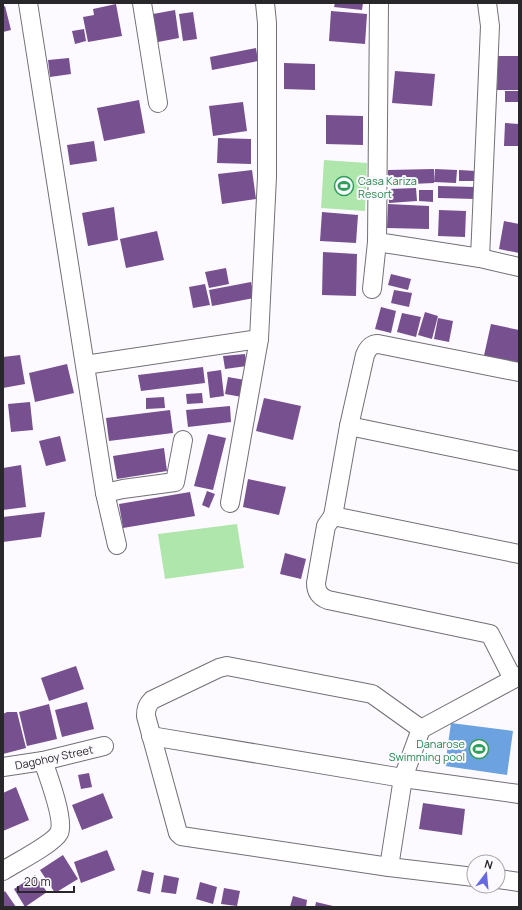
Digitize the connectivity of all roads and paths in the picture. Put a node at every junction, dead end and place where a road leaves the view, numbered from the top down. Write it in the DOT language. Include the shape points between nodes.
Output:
graph roads {
  1 [pos="28,3"];
  2 [pos="142,3"];
  3 [pos="265,3"];
  4 [pos="379,3"];
  5 [pos="487,3"];
  6 [pos="158,102"];
  7 [pos="377,242"];
  8 [pos="480,258"];
  9 [pos="519,267"];
  10 [pos="372,289"];
  11 [pos="259,339"];
  12 [pos="85,365"];
  13 [pos="519,372"];
  14 [pos="350,426"];
  15 [pos="183,440"];
  16 [pos="519,461"];
  17 [pos="105,493"];
  18 [pos="230,503"];
  19 [pos="333,516"];
  20 [pos="117,545"];
  21 [pos="519,554"];
  22 [pos="516,678"];
  23 [pos="421,729"];
  24 [pos="151,736"];
  25 [pos="104,746"];
  26 [pos="43,761"];
  27 [pos="4,766"];
  28 [pos="403,778"];
  29 [pos="519,794"];
  30 [pos="389,867"];
  31 [pos="3,871"];
  32 [pos="466,876"];
  33 [pos="506,880"];
  34 [pos="519,882"];
  1 -- 12 [label="street"];
  2 -- 6 [label="street"];
  3 -- 11 [label="street" via="267,177"];
  4 -- 7 [label="street"];
  5 -- 8 [label="street" via="490,26"];
  7 -- 8 [label="street"];
  7 -- 10 [label="street"];
  8 -- 9 [label="street"];
  11 -- 12 [label="street"];
  11 -- 18 [label="street"];
  12 -- 17 [label="street"];
  13 -- 14 [label="street" via="374,344 365,355"];
  14 -- 16 [label="street"];
  14 -- 19 [label="street"];
  15 -- 17 [label="street" via="175,482"];
  17 -- 20 [label="street"];
  19 -- 21 [label="street"];
  19 -- 22 [label="street" via="326,526 316,583 317,592 322,597 490,634"];
  22 -- 23 [label="street"];
  23 -- 24 [label="street" via="372,694 227,666 152,700 146,710"];
  23 -- 28 [label="street"];
  24 -- 28 [label="street"];
  24 -- 30 [label="street" via="178,833 181,836"];
  25 -- 26 [label="street, Dagohoy Street"];
  26 -- 27 [label="street, Dagohoy Street"];
  26 -- 31 [label="street" via="61,820 59,832 51,842"];
  28 -- 29 [label="street"];
  28 -- 30 [label="street"];
  30 -- 32 [label="street"];
  33 -- 34 [label="street"];
}
